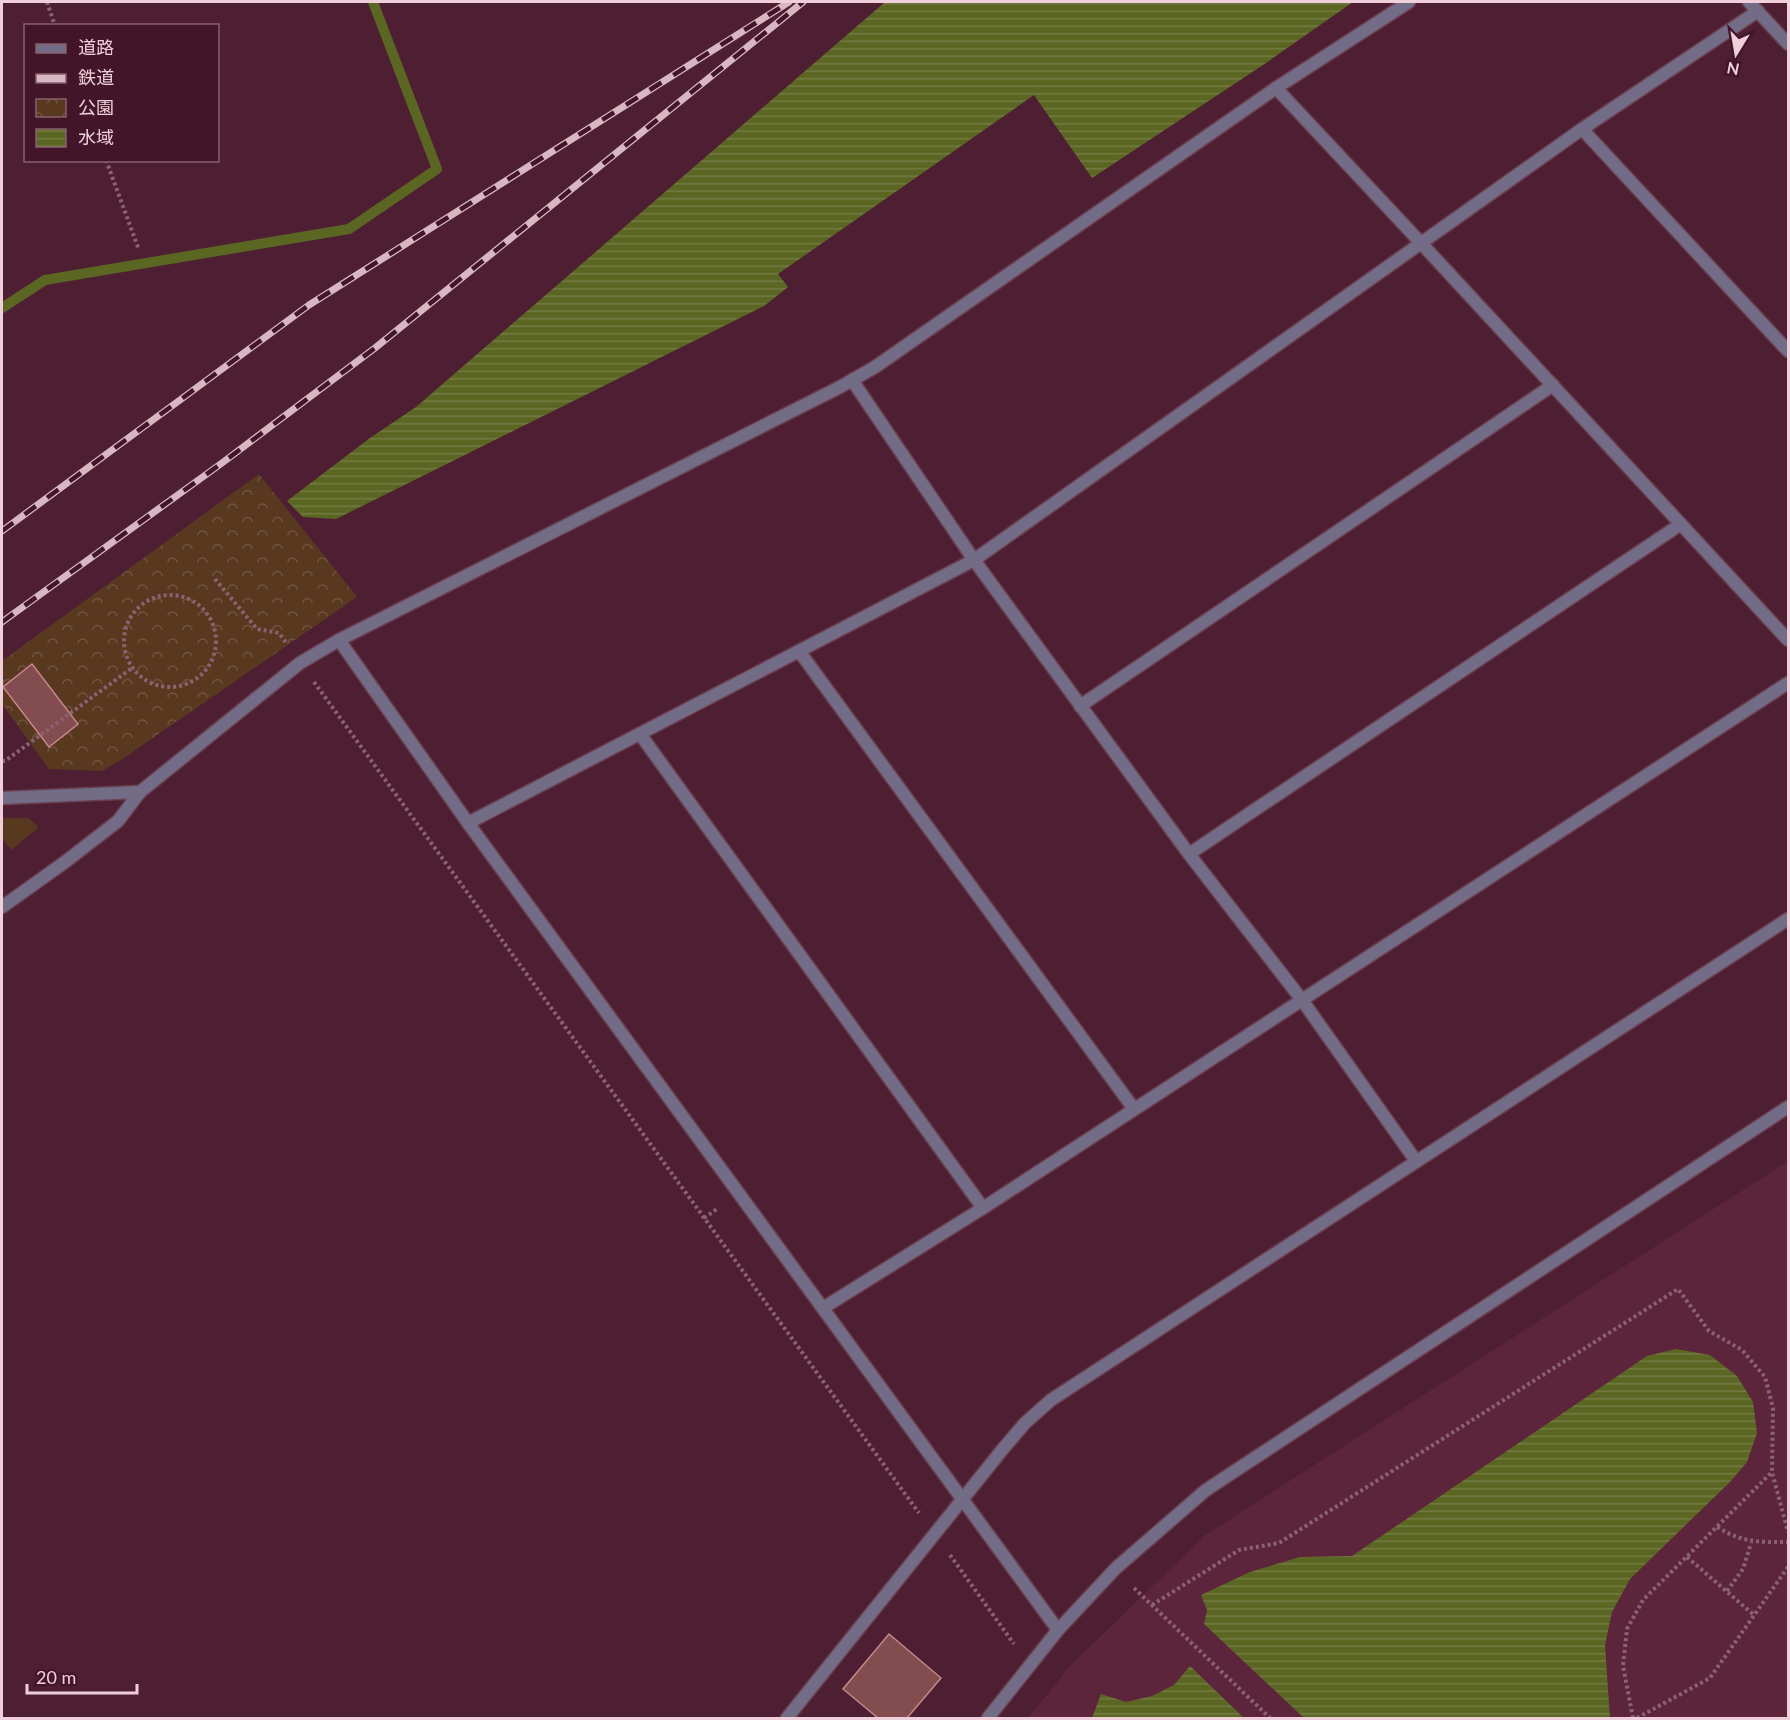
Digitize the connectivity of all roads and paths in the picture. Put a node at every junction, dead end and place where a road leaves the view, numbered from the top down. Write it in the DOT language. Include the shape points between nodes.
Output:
graph roads {
  1 [pos="47,2"];
  2 [pos="1409,2"];
  3 [pos="1754,6"];
  4 [pos="55,24"];
  5 [pos="1788,44"];
  6 [pos="1276,88"];
  7 [pos="1582,129"];
  8 [pos="107,162"];
  9 [pos="1421,243"];
  10 [pos="139,250"];
  11 [pos="1788,351"];
  12 [pos="852,380"];
  13 [pos="1553,385"];
  14 [pos="1681,524"];
  15 [pos="974,560"];
  16 [pos="215,579"];
  17 [pos="339,640"];
  18 [pos="1788,640"];
  19 [pos="799,651"];
  20 [pos="300,663"];
  21 [pos="132,668"];
  22 [pos="1788,683"];
  23 [pos="1080,706"];
  24 [pos="640,734"];
  25 [pos="2,761"];
  26 [pos="140,792"];
  27 [pos="2,798"];
  28 [pos="468,824"];
  29 [pos="1189,854"];
  30 [pos="2,907"];
  31 [pos="1788,919"];
  32 [pos="1302,1000"];
  33 [pos="1788,1107"];
  34 [pos="1134,1109"];
  35 [pos="1416,1161"];
  36 [pos="983,1208"];
  37 [pos="717,1209"];
  38 [pos="704,1218"];
  39 [pos="823,1308"];
  40 [pos="1772,1472"];
  41 [pos="962,1499"];
  42 [pos="1717,1527"];
  43 [pos="1788,1532"];
  44 [pos="934,1534"];
  45 [pos="1751,1542"];
  46 [pos="1788,1542"];
  47 [pos="1687,1557"];
  48 [pos="1788,1567"];
  49 [pos="1141,1580"];
  50 [pos="1134,1588"];
  51 [pos="1726,1591"];
  52 [pos="1128,1595"];
  53 [pos="1152,1605"];
  54 [pos="1755,1616"];
  55 [pos="1058,1630"];
  56 [pos="1037,1657"];
  57 [pos="787,1719"];
  58 [pos="988,1719"];
  59 [pos="1270,1719"];
  60 [pos="1635,1719"];
  1 -- 4 [label="path"];
  2 -- 6 [label="street"];
  3 -- 5 [label="street"];
  3 -- 7 [label="street"];
  6 -- 9 [label="street"];
  6 -- 12 [label="street"];
  7 -- 9 [label="street"];
  7 -- 11 [label="street"];
  8 -- 10 [label="path"];
  9 -- 13 [label="street"];
  9 -- 15 [label="street"];
  12 -- 15 [label="street"];
  12 -- 17 [label="street"];
  13 -- 14 [label="street"];
  13 -- 23 [label="street"];
  14 -- 18 [label="street"];
  14 -- 29 [label="street"];
  15 -- 19 [label="street"];
  15 -- 23 [label="street"];
  16 -- 20 [label="path" via="257,629 279,633"];
  17 -- 20 [label="street"];
  17 -- 28 [label="street"];
  19 -- 24 [label="street"];
  19 -- 34 [label="street"];
  20 -- 26 [label="street"];
  20 -- 38 [label="path"];
  21 -- 21 [label="path" via="123,641 133,614 143,604 170,595 197,604 207,614 216,641 207,669 197,679 184,685 155,685"];
  21 -- 25 [label="path"];
  22 -- 32 [label="street"];
  23 -- 29 [label="street"];
  24 -- 28 [label="street"];
  24 -- 36 [label="street"];
  26 -- 27 [label="street"];
  26 -- 30 [label="street" via="118,821"];
  28 -- 39 [label="street"];
  29 -- 32 [label="street"];
  31 -- 35 [label="street"];
  32 -- 34 [label="street"];
  32 -- 35 [label="street"];
  33 -- 55 [label="street" via="1206,1490 1116,1568"];
  34 -- 36 [label="street"];
  35 -- 41 [label="street" via="1051,1400 1025,1423"];
  36 -- 39 [label="street"];
  37 -- 38 [label="path"];
  38 -- 44 [label="path"];
  39 -- 41 [label="street"];
  40 -- 42 [label="path"];
  40 -- 43 [label="path"];
  40 -- 53 [label="path" via="1773,1408 1764,1377 1743,1350 1709,1331 1678,1289 1279,1543 1239,1550"];
  41 -- 44 [label="street"];
  41 -- 55 [label="street"];
  42 -- 45 [label="path"];
  42 -- 47 [label="path"];
  44 -- 56 [label="path" via="1015,1644"];
  44 -- 57 [label="street"];
  45 -- 46 [label="path"];
  45 -- 51 [label="path" via="1743,1569"];
  47 -- 51 [label="path"];
  47 -- 60 [label="path" via="1643,1600 1627,1629 1623,1665"];
  48 -- 54 [label="path"];
  49 -- 50 [label="path"];
  50 -- 52 [label="path"];
  50 -- 53 [label="path"];
  51 -- 54 [label="path"];
  53 -- 59 [label="path"];
  54 -- 60 [label="path" via="1710,1678"];
  55 -- 56 [label="street"];
  56 -- 58 [label="street"];
}
